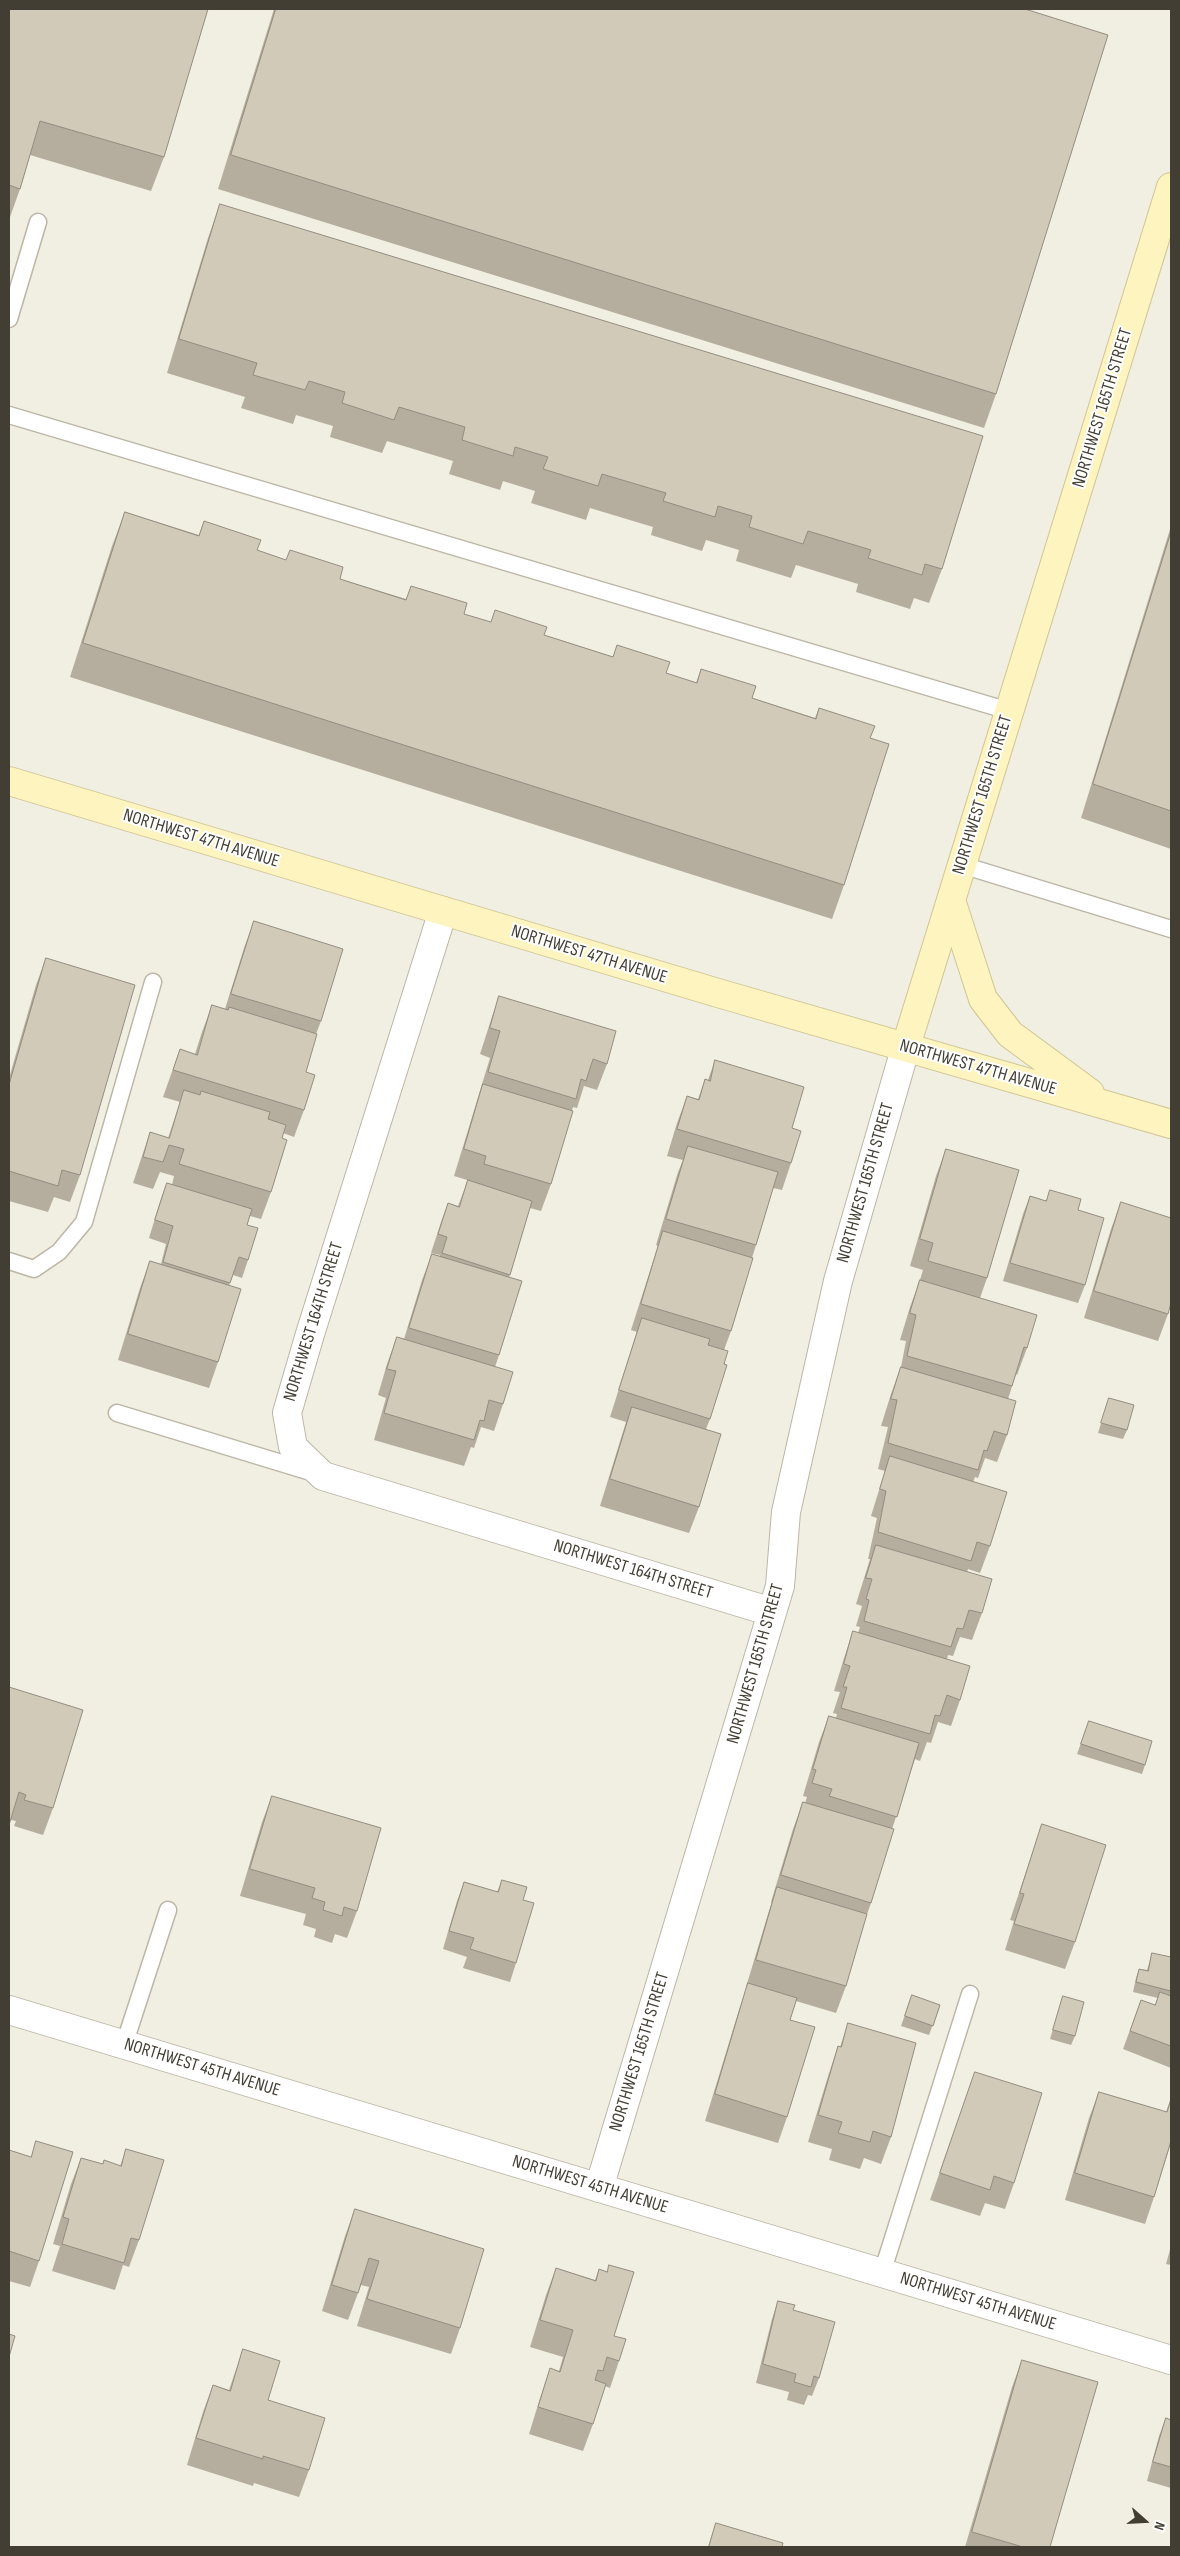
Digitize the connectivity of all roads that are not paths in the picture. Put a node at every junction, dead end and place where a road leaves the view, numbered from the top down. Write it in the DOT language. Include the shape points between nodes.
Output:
graph roads {
  1 [pos="1171,187"];
  2 [pos="38,222"];
  3 [pos="9,319"];
  4 [pos="9,415"];
  5 [pos="1009,711"];
  6 [pos="9,781"];
  7 [pos="962,865"];
  8 [pos="951,900"];
  9 [pos="443,911"];
  10 [pos="1171,929"];
  11 [pos="153,982"];
  12 [pos="906,1046"];
  13 [pos="1105,1105"];
  14 [pos="1171,1124"];
  15 [pos="9,1261"];
  16 [pos="116,1413"];
  17 [pos="323,1476"];
  18 [pos="772,1612"];
  19 [pos="168,1910"];
  20 [pos="970,1994"];
  21 [pos="9,2010"];
  22 [pos="124,2045"];
  23 [pos="599,2188"];
  24 [pos="882,2273"];
  25 [pos="1171,2360"];
  1 -- 5 [label="street, NORTHWEST 165TH STREET"];
  2 -- 3 [label="lane"];
  4 -- 5 [label="lane"];
  5 -- 7 [label="street, NORTHWEST 165TH STREET"];
  6 -- 9 [label="street, NORTHWEST 47TH AVENUE"];
  7 -- 8 [label="street, NORTHWEST 165TH STREET"];
  7 -- 10 [label="lane"];
  8 -- 12 [label="street, NORTHWEST 165TH STREET"];
  8 -- 13 [label="street" via="983,999 1010,1034"];
  9 -- 12 [label="street, NORTHWEST 47TH AVENUE"];
  9 -- 17 [label="street, NORTHWEST 164TH STREET" via="312,1324 287,1414 293,1448"];
  11 -- 15 [label="lane" via="84,1222 59,1252 34,1269"];
  12 -- 13 [label="street, NORTHWEST 47TH AVENUE"];
  12 -- 18 [label="street, NORTHWEST 165TH STREET" via="838,1281 786,1512 780,1586"];
  13 -- 14 [label="street, NORTHWEST 47TH AVENUE"];
  16 -- 17 [label="lane"];
  17 -- 18 [label="street, NORTHWEST 164TH STREET"];
  18 -- 23 [label="street, NORTHWEST 165TH STREET"];
  19 -- 22 [label="lane"];
  20 -- 24 [label="lane"];
  21 -- 22 [label="street, NORTHWEST 45TH AVENUE"];
  22 -- 23 [label="street, NORTHWEST 45TH AVENUE"];
  23 -- 24 [label="street, NORTHWEST 45TH AVENUE"];
  24 -- 25 [label="street, NORTHWEST 45TH AVENUE"];
}
